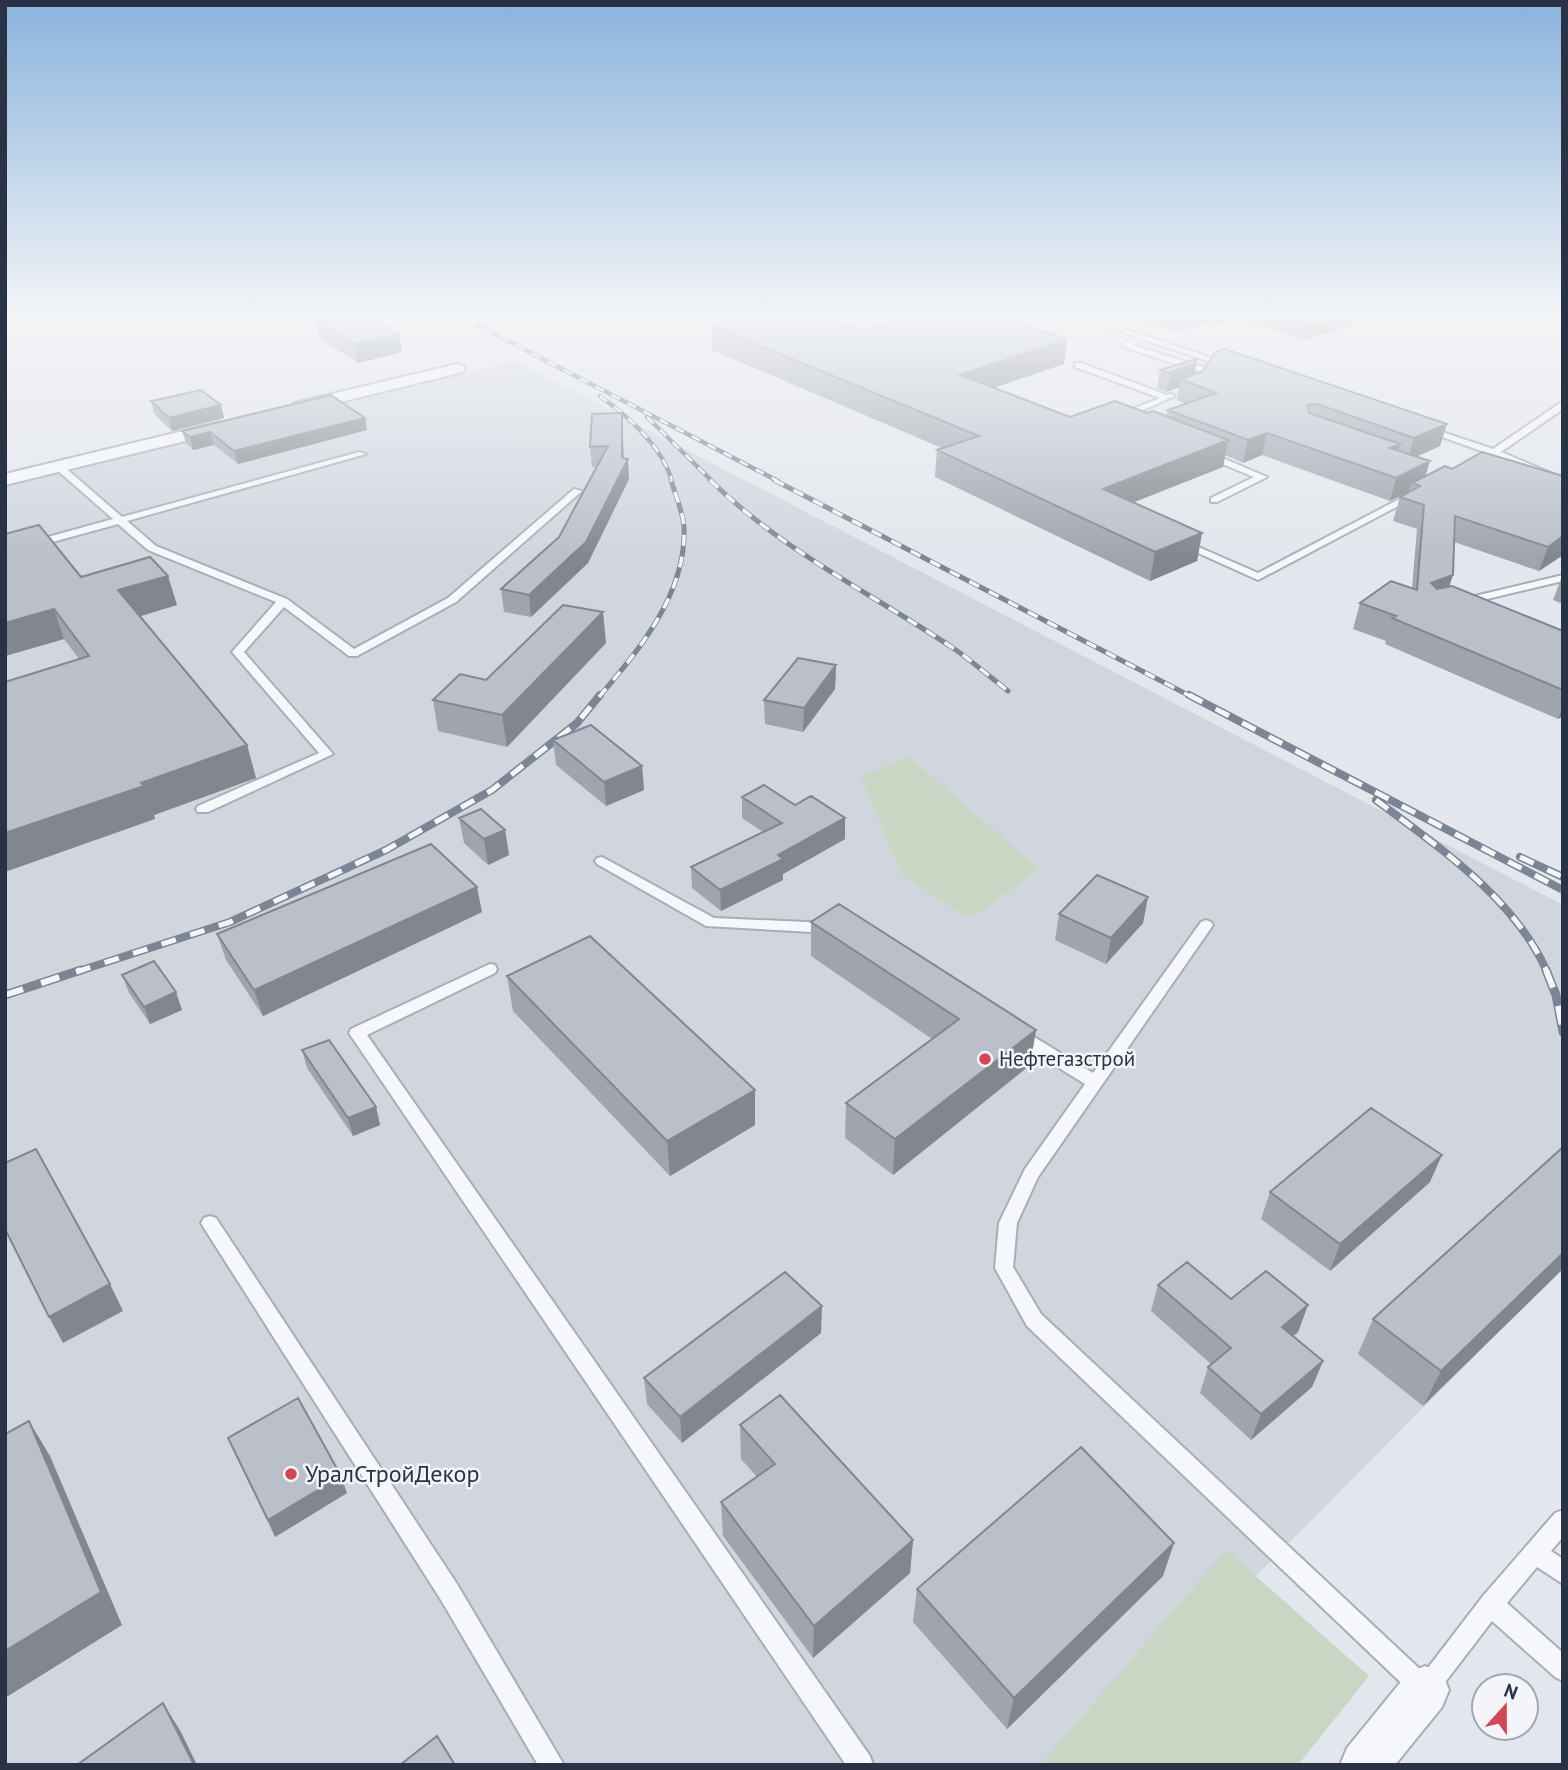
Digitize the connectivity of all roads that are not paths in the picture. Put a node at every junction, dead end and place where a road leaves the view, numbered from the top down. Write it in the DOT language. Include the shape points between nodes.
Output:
graph roads {
  1 [pos="352,395"];
  2 [pos="1175,395"];
  3 [pos="1563,405"];
  4 [pos="284,411"];
  5 [pos="1117,418"];
  6 [pos="1104,421"];
  7 [pos="1129,423"];
  8 [pos="231,424"];
  9 [pos="1418,427"];
  10 [pos="1202,452"];
  11 [pos="1495,453"];
  12 [pos="362,454"];
  13 [pos="1475,463"];
  14 [pos="59,467"];
  15 [pos="5,480"];
  16 [pos="1563,481"];
  17 [pos="1422,491"];
  18 [pos="577,492"];
  19 [pos="1214,500"];
  20 [pos="123,522"];
  21 [pos="1176,541"];
  22 [pos="5,552"];
  23 [pos="1563,578"];
  24 [pos="283,601"];
  25 [pos="1444,606"];
  26 [pos="204,809"];
  27 [pos="602,861"];
  28 [pos="1206,925"];
  29 [pos="844,929"];
  30 [pos="490,968"];
  31 [pos="1004,1027"];
  32 [pos="1096,1083"];
  33 [pos="210,1223"];
  34 [pos="1563,1520"];
  35 [pos="1535,1552"];
  36 [pos="1563,1573"];
  37 [pos="1490,1604"];
  38 [pos="1563,1669"];
  39 [pos="1425,1690"];
  40 [pos="552,1765"];
  41 [pos="862,1765"];
  42 [pos="1364,1765"];
  1 -- 4 [label="street"];
  2 -- 5 [label="lane"];
  3 -- 11 [label="lane"];
  5 -- 6 [label="lane"];
  5 -- 7 [label="lane"];
  8 -- 14 [label="street"];
  9 -- 11 [label="lane"];
  10 -- 19 [label="lane" via="1262,477"];
  11 -- 13 [label="lane"];
  11 -- 16 [label="lane"];
  12 -- 20 [label="lane"];
  14 -- 15 [label="street"];
  14 -- 20 [label="lane"];
  17 -- 21 [label="lane" via="1258,577"];
  18 -- 24 [label="lane" via="452,600 353,654"];
  20 -- 22 [label="lane"];
  20 -- 24 [label="lane" via="152,548"];
  23 -- 25 [label="lane"];
  24 -- 26 [label="lane" via="238,652 327,754"];
  27 -- 29 [label="lane" via="711,923"];
  28 -- 32 [label="lane"];
  30 -- 41 [label="lane" via="357,1033"];
  31 -- 32 [label="lane"];
  32 -- 39 [label="lane" via="1031,1174 1008,1223 1004,1268 1034,1320"];
  33 -- 40 [label="lane" via="449,1592"];
  34 -- 35 [label="lane"];
  35 -- 36 [label="lane"];
  35 -- 37 [label="lane"];
  37 -- 38 [label="lane"];
  37 -- 39 [label="lane"];
  39 -- 42 [label="street"];
}
